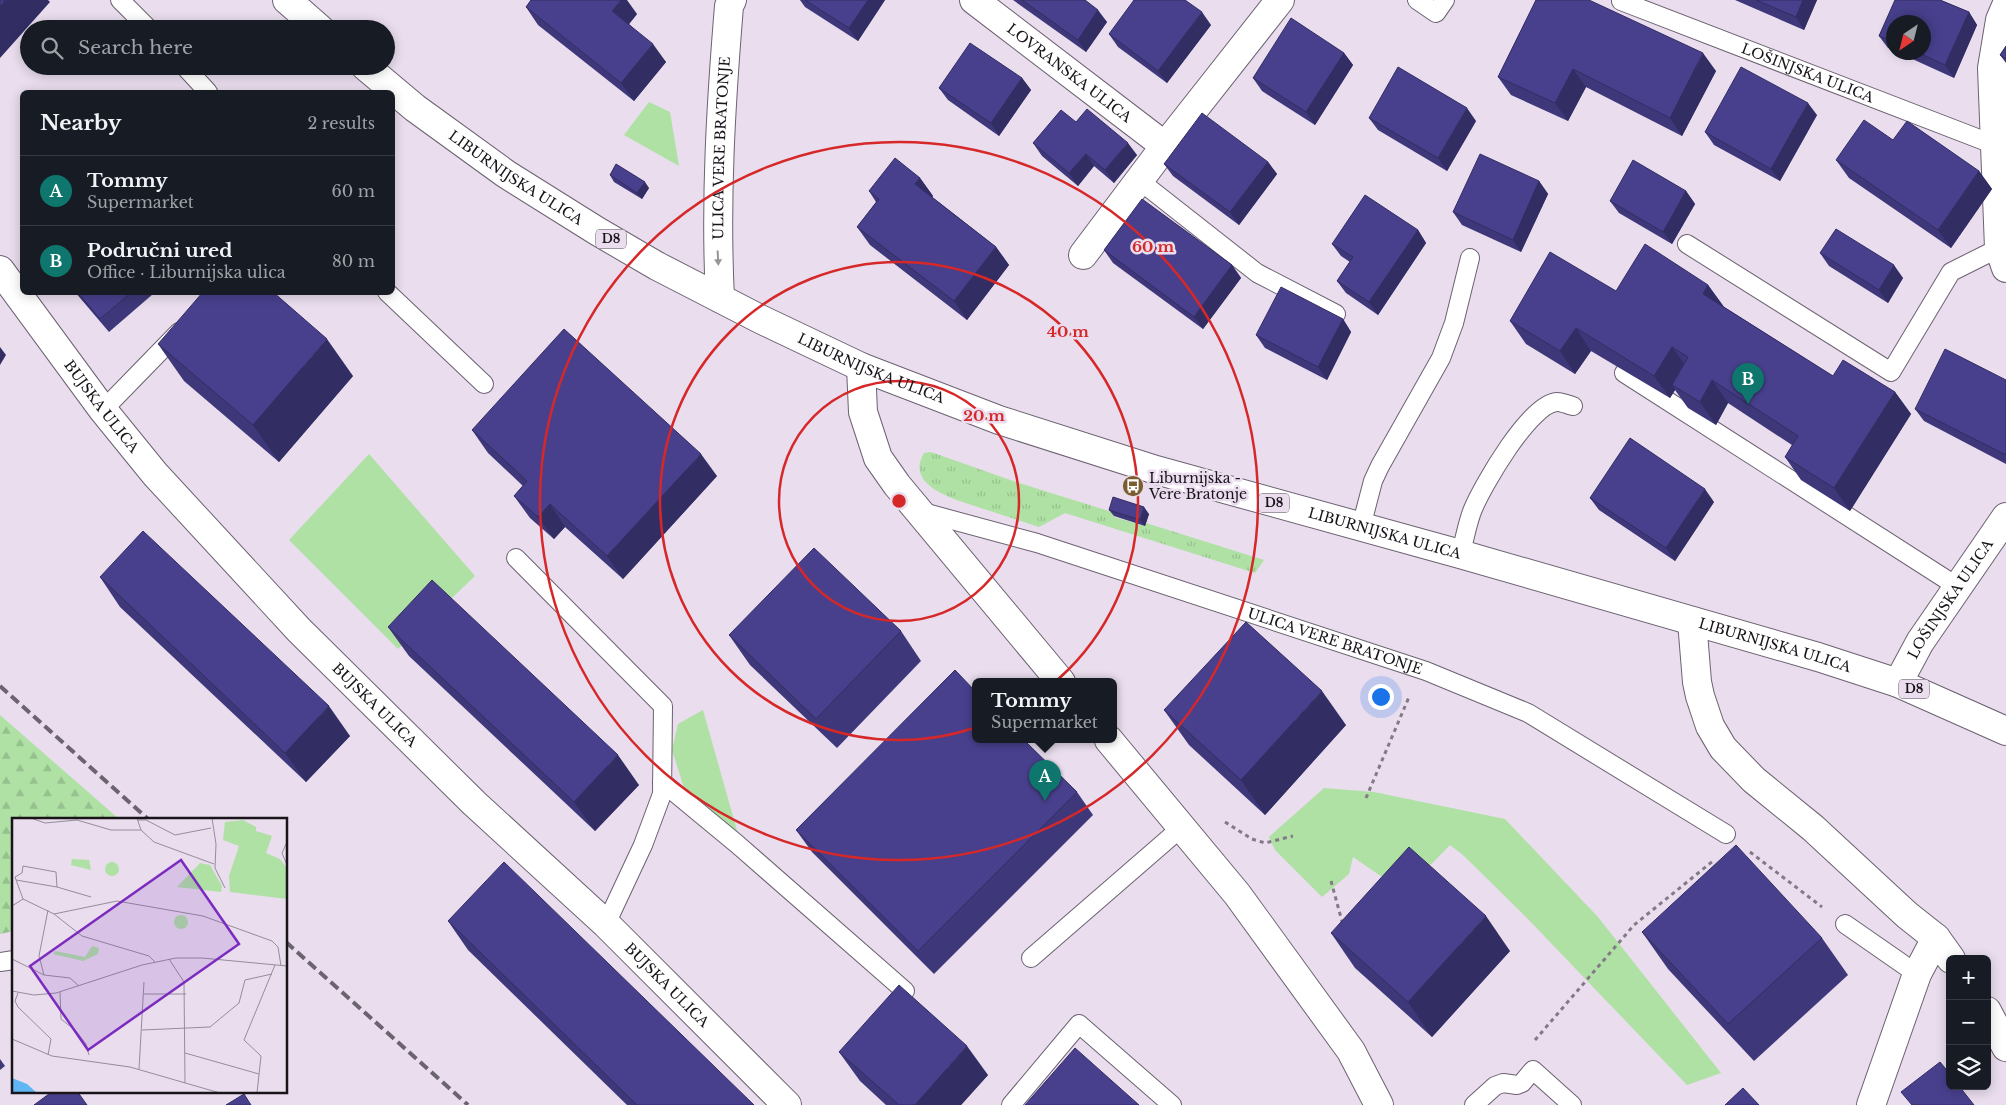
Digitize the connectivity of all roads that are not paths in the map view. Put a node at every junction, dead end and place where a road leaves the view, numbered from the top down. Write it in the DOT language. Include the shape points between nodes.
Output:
graph roads {
  1 [pos="120,0"];
  2 [pos="287,0"];
  3 [pos="732,0"];
  4 [pos="974,0"];
  5 [pos="1280,0"];
  6 [pos="1417,0"];
  7 [pos="1445,0"];
  8 [pos="1621,1"];
  9 [pos="2006,6"];
  10 [pos="140,20"];
  11 [pos="310,20"];
  12 [pos="192,75"];
  13 [pos="376,75"];
  14 [pos="206,90"];
  15 [pos="394,90"];
  16 [pos="395,91"];
  17 [pos="1995,145"];
  18 [pos="1166,146"];
  19 [pos="1140,181"];
  20 [pos="1687,244"];
  21 [pos="1083,255"];
  22 [pos="1470,258"];
  23 [pos="2003,258"];
  24 [pos="0,270"];
  25 [pos="390,295"];
  26 [pos="720,298"];
  27 [pos="1336,314"];
  28 [pos="190,320"];
  29 [pos="861,367"];
  30 [pos="1624,373"];
  31 [pos="484,384"];
  32 [pos="1572,406"];
  33 [pos="103,410"];
  34 [pos="919,510"];
  35 [pos="2006,517"];
  36 [pos="1361,527"];
  37 [pos="1460,554"];
  38 [pos="516,558"];
  39 [pos="1958,587"];
  40 [pos="1692,621"];
  41 [pos="1058,678"];
  42 [pos="1898,683"];
  43 [pos="2006,731"];
  44 [pos="1112,743"];
  45 [pos="662,782"];
  46 [pos="1182,827"];
  47 [pos="1731,838"];
  48 [pos="606,924"];
  49 [pos="1844,924"];
  50 [pos="1943,948"];
  51 [pos="1031,958"];
  52 [pos="1917,974"];
  53 [pos="905,992"];
  54 [pos="1991,1019"];
  55 [pos="2006,1047"];
  56 [pos="787,1105"];
  57 [pos="1011,1105"];
  58 [pos="1172,1105"];
  59 [pos="1379,1105"];
  60 [pos="1474,1105"];
  61 [pos="1572,1105"];
  62 [pos="1871,1105"];
  1 -- 10 [label="lane"];
  2 -- 11 [label="street"];
  3 -- 26 [label="street, ULICA VERE BRATONJE, one-way" via="722,91 717,242"];
  4 -- 18 [label="street, LOVRANSKA ULICA"];
  5 -- 18 [label="street"];
  6 -- 7 [label="lane" via="1436,13"];
  8 -- 17 [label="lane, LOŠINJSKA ULICA"];
  9 -- 17 [label="street" via="2000,20 1992,68"];
  12 -- 14 [label="lane"];
  13 -- 15 [label="street, LIBURNIJSKA ULICA / D8"];
  16 -- 26 [label="street, LIBURNIJSKA ULICA / D8" via="506,174 657,266"];
  17 -- 23 [label="street"];
  18 -- 19 [label="street"];
  19 -- 21 [label="street"];
  19 -- 27 [label="lane" via="1257,272"];
  20 -- 23 [label="lane" via="1891,372 1951,272"];
  22 -- 36 [label="lane" via="1454,323 1441,358 1380,466"];
  24 -- 33 [label="street, BUJSKA ULICA"];
  25 -- 31 [label="lane"];
  26 -- 29 [label="street, LIBURNIJSKA ULICA / D8"];
  28 -- 33 [label="lane"];
  29 -- 34 [label="street" via="863,412 878,458"];
  29 -- 36 [label="street, LIBURNIJSKA ULICA / D8" via="999,420 1156,470"];
  30 -- 39 [label="lane"];
  32 -- 37 [label="lane" via="1556,402 1549,404 1519,432 1495,466 1473,509"];
  33 -- 48 [label="street, BUJSKA ULICA" via="155,474 299,630 474,803"];
  34 -- 41 [label="street"];
  34 -- 47 [label="lane, ULICA VERE BRATONJE" via="1038,543 1421,670 1528,713"];
  35 -- 39 [label="street, LOŠINJSKA ULICA"];
  36 -- 37 [label="street, LIBURNIJSKA ULICA / D8"];
  37 -- 40 [label="street, LIBURNIJSKA ULICA / D8"];
  38 -- 45 [label="lane" via="663,706"];
  39 -- 42 [label="street, LOŠINJSKA ULICA" via="1920,642"];
  40 -- 42 [label="street, LIBURNIJSKA ULICA / D8"];
  40 -- 50 [label="street" via="1700,696 1710,726 1723,748 1754,780 1820,834"];
  42 -- 43 [label="street, LIBURNIJSKA ULICA / D8"];
  44 -- 46 [label="street"];
  45 -- 48 [label="lane" via="662,794 643,845"];
  45 -- 53 [label="lane"];
  46 -- 51 [label="lane"];
  46 -- 59 [label="street" via="1237,894 1351,1052"];
  48 -- 56 [label="street, BUJSKA ULICA"];
  49 -- 52 [label="lane"];
  50 -- 52 [label="street"];
  52 -- 62 [label="street"];
  54 -- 55 [label="street"];
  57 -- 58 [label="lane" via="1079,1024"];
  60 -- 61 [label="lane" via="1495,1086 1522,1083 1533,1070"];
}
